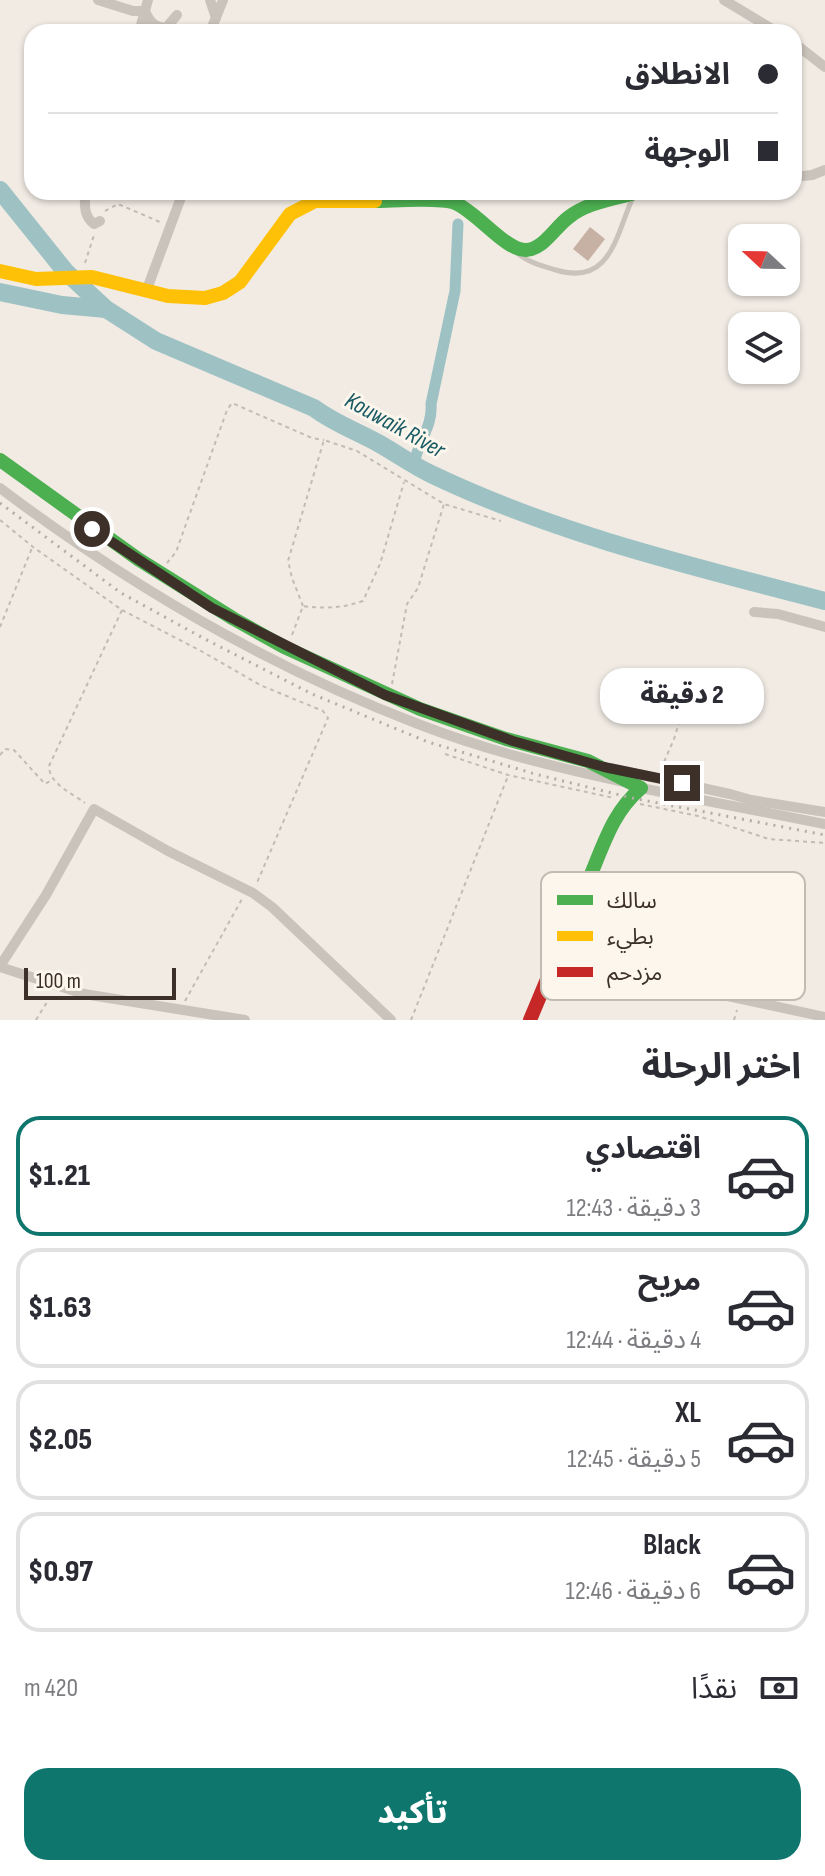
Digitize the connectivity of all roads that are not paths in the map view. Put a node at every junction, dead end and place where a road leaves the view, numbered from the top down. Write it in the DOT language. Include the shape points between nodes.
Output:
graph roads {
  1 [pos="98,0"];
  2 [pos="210,0"];
  3 [pos="223,0"];
  4 [pos="724,0"];
  5 [pos="147,6"];
  6 [pos="177,15"];
  7 [pos="216,18"];
  8 [pos="154,24"];
  9 [pos="169,24"];
  10 [pos="213,24"];
  11 [pos="764,24"];
  12 [pos="802,49"];
  13 [pos="825,67"];
  14 [pos="825,170"];
  15 [pos="802,176"];
  16 [pos="85,200"];
  17 [pos="180,200"];
  18 [pos="607,200"];
  19 [pos="633,200"];
  20 [pos="100,221"];
  21 [pos="510,246"];
  22 [pos="0,271"];
  23 [pos="147,289"];
  24 [pos="0,460"];
  25 [pos="0,488"];
  26 [pos="754,612"];
  27 [pos="825,627"];
  28 [pos="604,767"];
  29 [pos="626,783"];
  30 [pos="641,788"];
  31 [pos="751,800"];
  32 [pos="764,812"];
  33 [pos="825,812"];
  34 [pos="825,824"];
  35 [pos="592,872"];
  36 [pos="0,967"];
  37 [pos="541,994"];
  38 [pos="746,1000"];
  39 [pos="825,1017"];
  40 [pos="245,1020"];
  41 [pos="391,1020"];
  42 [pos="530,1020"];
  1 -- 5 [label="street" via="133,11"];
  2 -- 7 [label="street"];
  3 -- 7 [label="street"];
  4 -- 11 [label="street"];
  5 -- 8 [label="street"];
  6 -- 9 [label="street"];
  7 -- 10 [label="street"];
  12 -- 13 [label="street"];
  14 -- 15 [label="street"];
  16 -- 20 [label="street" via="89,220"];
  17 -- 23 [label="street"];
  18 -- 21 [label="street" via="574,212 532,249"];
  19 -- 21 [label="lane" via="614,247 605,261 587,272 556,271"];
  21 -- 23 [label="street" via="473,212 451,201 315,201 290,214 240,282 217,297 181,299"];
  22 -- 23 [label="street" via="38,279 82,276"];
  24 -- 28 [label="street" via="158,573 287,648 390,697"];
  25 -- 29 [label="street" via="193,619 284,666 418,724 544,764"];
  26 -- 27 [label="street"];
  28 -- 29 [label="street"];
  28 -- 31 [label="street"];
  29 -- 30 [label="street"];
  30 -- 32 [label="street"];
  30 -- 35 [label="street" via="616,815"];
  31 -- 32 [label="street"];
  31 -- 33 [label="street"];
  32 -- 34 [label="street"];
  36 -- 40 [label="street" via="84,994"];
  36 -- 41 [label="street" via="94,809 272,907"];
  37 -- 42 [label="street"];
  38 -- 39 [label="street"];
}
